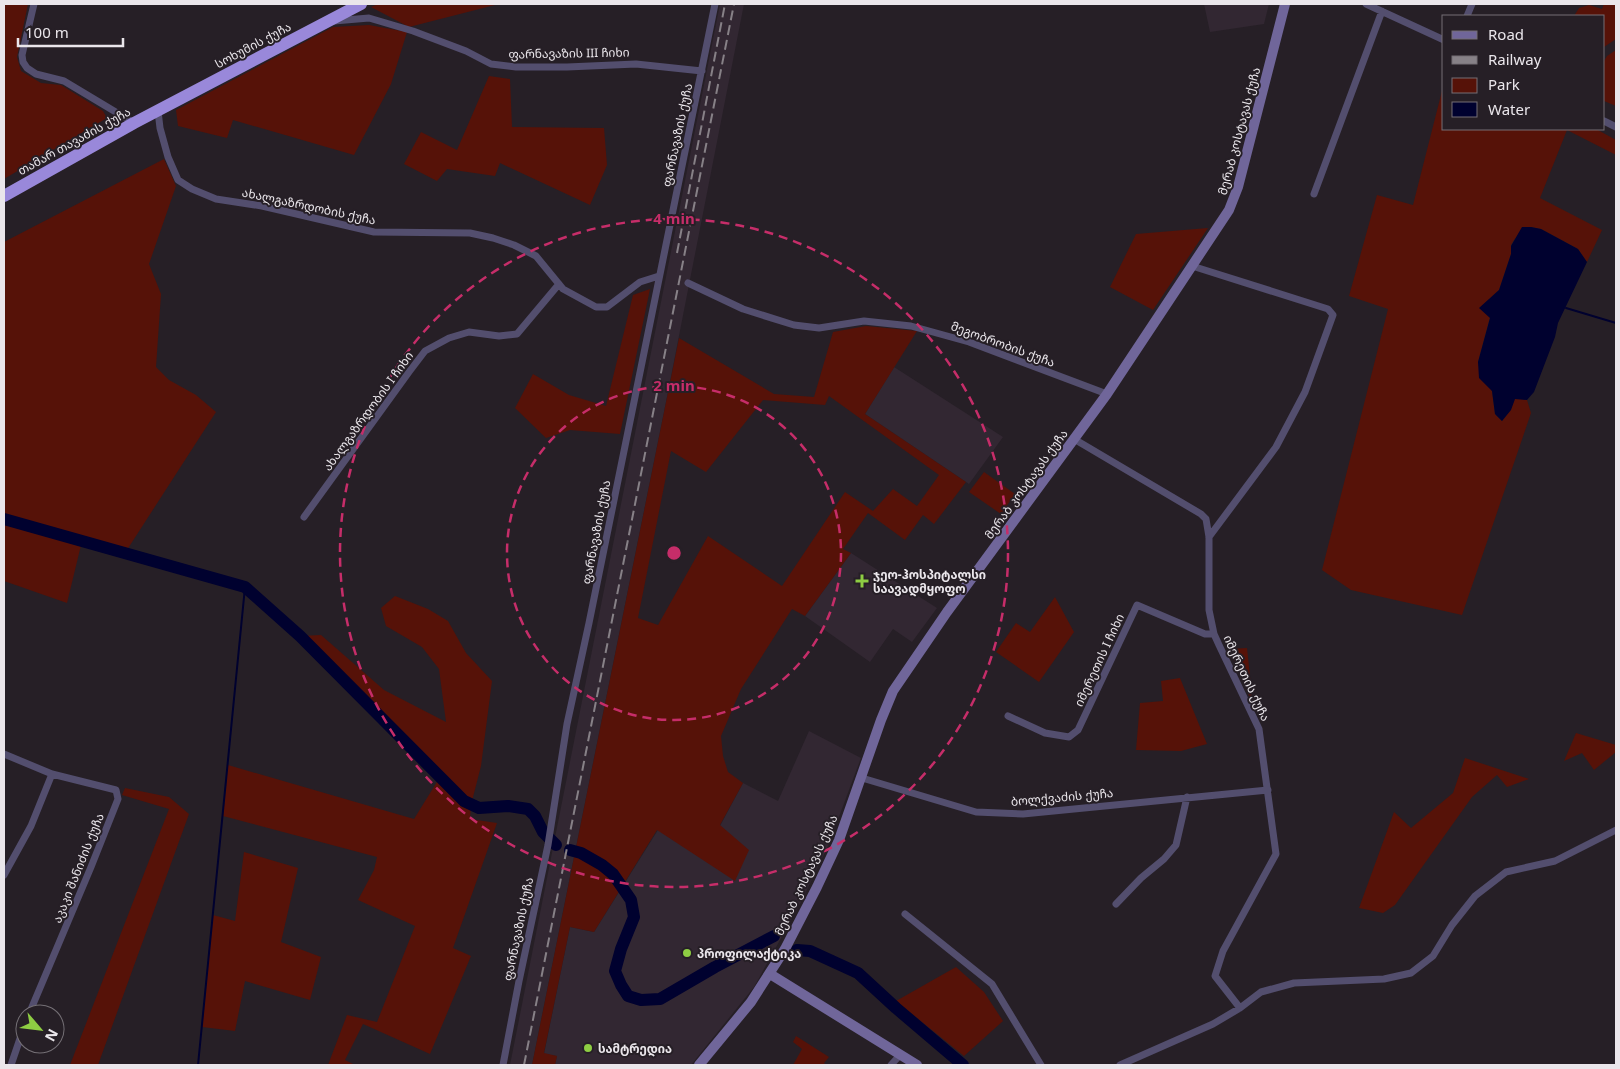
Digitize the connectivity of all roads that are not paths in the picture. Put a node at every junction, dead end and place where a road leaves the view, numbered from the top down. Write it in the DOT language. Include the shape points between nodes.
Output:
graph roads {
  1 [pos="34,4"];
  2 [pos="361,4"];
  3 [pos="715,4"];
  4 [pos="1285,4"];
  5 [pos="1366,4"];
  6 [pos="1382,11"];
  7 [pos="325,22"];
  8 [pos="1442,39"];
  9 [pos="702,71"];
  10 [pos="158,111"];
  11 [pos="134,123"];
  12 [pos="1314,194"];
  13 [pos="4,196"];
  14 [pos="1192,266"];
  15 [pos="659,276"];
  16 [pos="688,283"];
  17 [pos="559,284"];
  18 [pos="1107,394"];
  19 [pos="1074,439"];
  20 [pos="304,517"];
  21 [pos="1208,537"];
  22 [pos="1214,634"];
  23 [pos="1008,716"];
  24 [pos="4,754"];
  25 [pos="52,774"];
  26 [pos="862,778"];
  27 [pos="1268,790"];
  28 [pos="1187,797"];
  29 [pos="1616,830"];
  30 [pos="4,875"];
  31 [pos="1116,904"];
  32 [pos="905,914"];
  33 [pos="770,974"];
  34 [pos="33,1004"];
  35 [pos="1240,1008"];
  36 [pos="900,1055"];
  37 [pos="503,1065"];
  38 [pos="699,1065"];
  39 [pos="891,1065"];
  40 [pos="918,1065"];
  41 [pos="1041,1065"];
  42 [pos="1120,1065"];
  1 -- 11 [label="street" via="22,55 27,68 36,74 64,81"];
  2 -- 7 [label="highway, სოხუმის ქუჩა"];
  3 -- 9 [label="street, ფარნავაზის ქუჩა"];
  4 -- 14 [label="main road, მერაბ კოსტავას ქუჩა" via="1230,210"];
  5 -- 6 [label="street"];
  6 -- 8 [label="street"];
  6 -- 12 [label="street"];
  7 -- 9 [label="street, ფარნავაზის III ჩიხი" via="369,18 413,31 491,64 567,67 636,64"];
  7 -- 10 [label="highway, სოხუმის ქუჩა"];
  9 -- 15 [label="street, ფარნავაზის ქუჩა"];
  10 -- 11 [label="highway, თამარ თავაძის ქუჩა"];
  10 -- 17 [label="street, ახალგაზრდობის ქუჩა" via="168,157 178,180 216,199 262,206 374,232 470,233 493,238 536,256"];
  11 -- 13 [label="highway, თამარ თავაძის ქუჩა"];
  14 -- 18 [label="main road, მერაბ კოსტავას ქუჩა"];
  14 -- 21 [label="street" via="1328,309 1334,315 1305,392 1276,447"];
  15 -- 17 [label="street, ახალგაზრდობის ქუჩა" via="640,282 607,307 582,300"];
  15 -- 37 [label="street, ფარნავაზის ქუჩა" via="567,724 548,845"];
  16 -- 18 [label="street, მეგობრობის ქუჩა" via="742,309 794,325 819,328 864,321 911,326 969,342"];
  17 -- 20 [label="street, ახალგაზრდობის I ჩიხი" via="516,334 499,336 468,332 449,338 425,352"];
  18 -- 19 [label="main road, მერაბ კოსტავას ქუჩა"];
  19 -- 21 [label="street, იმერეთის ქუჩა" via="1201,514 1206,519"];
  19 -- 26 [label="main road, მერაბ კოსტავას ქუჩა" via="893,691"];
  21 -- 22 [label="street, იმერეთის ქუჩა" via="1209,610"];
  22 -- 23 [label="street, იმერეთის I ჩიხი" via="1205,634 1137,605 1078,730 1069,737 1045,733"];
  22 -- 27 [label="street, იმერეთის ქუჩა" via="1259,729"];
  24 -- 25 [label="street"];
  25 -- 30 [label="street"];
  25 -- 34 [label="street, აკაკი შანიძის ქუჩა" via="116,790 118,799"];
  26 -- 28 [label="street, ბოლქვაძის ქუჩა" via="976,812 1023,814"];
  26 -- 33 [label="main road, მერაბ კოსტავას ქუჩა" via="819,883"];
  27 -- 28 [label="street, ბოლქვაძის ქუჩა"];
  27 -- 35 [label="street, იმერეთის ქუჩა" via="1276,854 1222,951 1215,976"];
  28 -- 31 [label="street" via="1176,845"];
  29 -- 35 [label="street" via="1554,861 1506,872 1475,896 1433,956 1410,973 1384,979 1294,983 1261,992"];
  32 -- 41 [label="street" via="992,984"];
  33 -- 36 [label="main road"];
  33 -- 38 [label="main road, მერაბ კოსტავას ქუჩა"];
  35 -- 42 [label="street"];
  36 -- 39 [label="street"];
  36 -- 40 [label="main road"];
}
